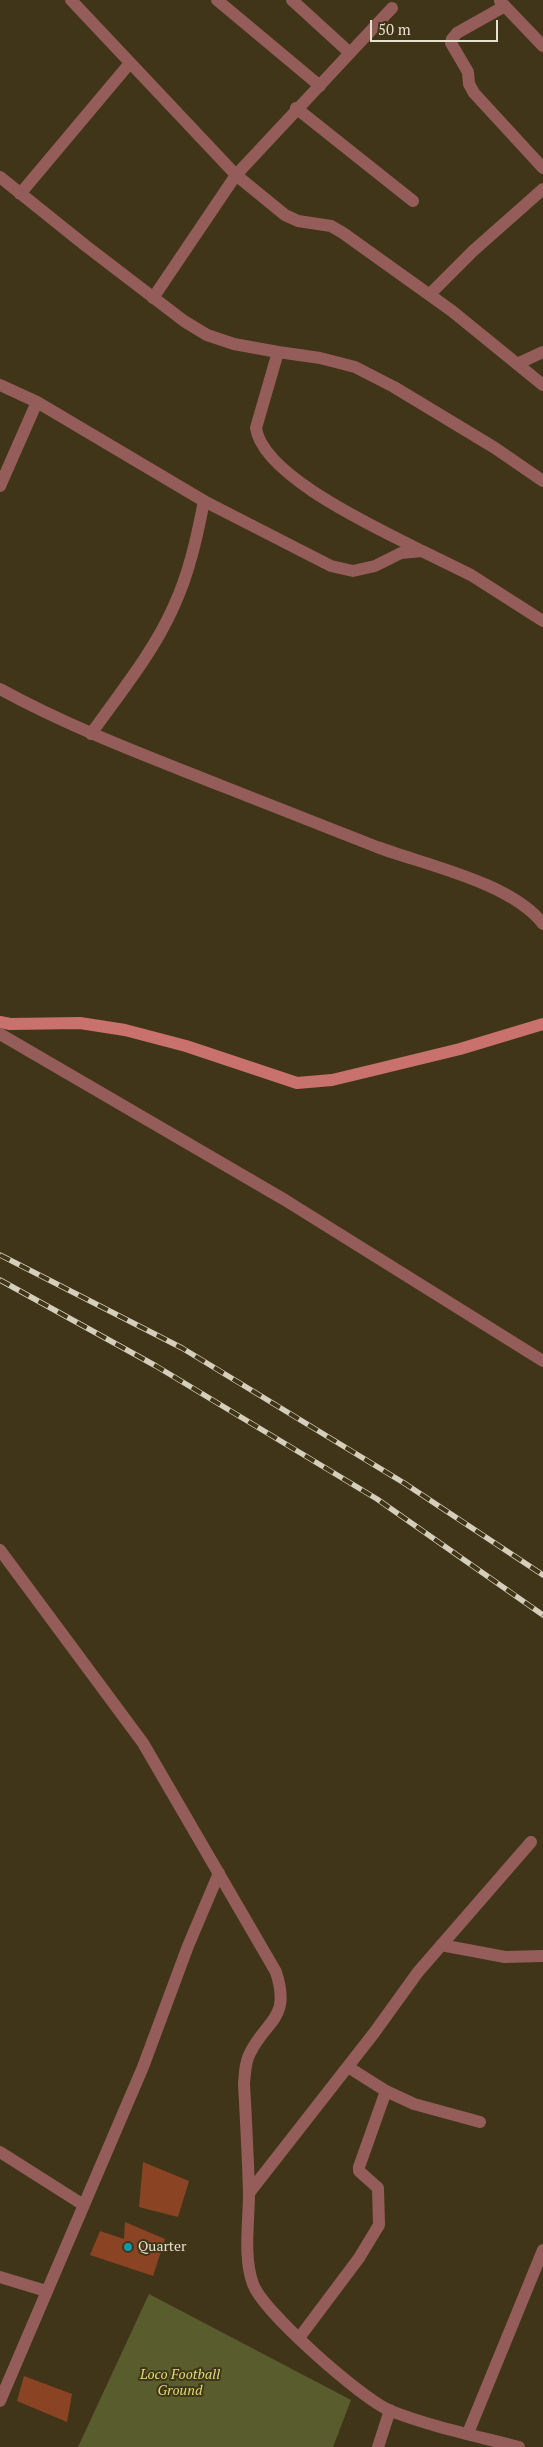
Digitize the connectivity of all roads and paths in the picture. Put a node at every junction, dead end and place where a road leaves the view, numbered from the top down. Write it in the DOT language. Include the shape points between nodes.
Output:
graph roads {
  1 [pos="71,0"];
  2 [pos="217,0"];
  3 [pos="292,0"];
  4 [pos="502,3"];
  5 [pos="392,8"];
  6 [pos="543,46"];
  7 [pos="350,53"];
  8 [pos="130,63"];
  9 [pos="320,86"];
  10 [pos="296,108"];
  11 [pos="543,168"];
  12 [pos="236,174"];
  13 [pos="0,177"];
  14 [pos="543,189"];
  15 [pos="20,194"];
  16 [pos="413,201"];
  17 [pos="430,294"];
  18 [pos="153,298"];
  19 [pos="278,352"];
  20 [pos="543,352"];
  21 [pos="517,364"];
  22 [pos="0,385"];
  23 [pos="543,385"];
  24 [pos="37,402"];
  25 [pos="543,481"];
  26 [pos="0,486"];
  27 [pos="204,501"];
  28 [pos="422,551"];
  29 [pos="543,620"];
  30 [pos="0,689"];
  31 [pos="92,734"];
  32 [pos="543,924"];
  33 [pos="0,1022"];
  34 [pos="543,1024"];
  35 [pos="0,1034"];
  36 [pos="543,1361"];
  37 [pos="0,1550"];
  38 [pos="531,1842"];
  39 [pos="219,1873"];
  40 [pos="440,1945"];
  41 [pos="543,1956"];
  42 [pos="348,2067"];
  43 [pos="386,2092"];
  44 [pos="480,2122"];
  45 [pos="0,2152"];
  46 [pos="249,2194"];
  47 [pos="82,2204"];
  48 [pos="543,2250"];
  49 [pos="0,2277"];
  50 [pos="46,2291"];
  51 [pos="299,2338"];
  52 [pos="0,2401"];
  53 [pos="390,2410"];
  54 [pos="468,2433"];
  55 [pos="378,2447"];
  56 [pos="519,2447"];
  1 -- 8 [label="street"];
  2 -- 9 [label="street"];
  3 -- 7 [label="street"];
  4 -- 6 [label="street"];
  4 -- 11 [label="street" via="457,33 451,43 468,72 474,93"];
  5 -- 7 [label="street"];
  7 -- 9 [label="street"];
  8 -- 12 [label="street"];
  8 -- 15 [label="street"];
  9 -- 10 [label="street"];
  10 -- 12 [label="street"];
  10 -- 16 [label="street"];
  12 -- 17 [label="street" via="286,215 298,221 331,226"];
  12 -- 18 [label="street"];
  13 -- 15 [label="street"];
  14 -- 17 [label="street"];
  15 -- 18 [label="street"];
  17 -- 21 [label="street"];
  18 -- 19 [label="street" via="207,335"];
  19 -- 25 [label="street" via="355,367 394,387"];
  19 -- 28 [label="street" via="256,428 262,447 304,485"];
  20 -- 21 [label="street"];
  21 -- 23 [label="street"];
  22 -- 24 [label="street"];
  24 -- 26 [label="street"];
  24 -- 27 [label="street"];
  27 -- 28 [label="street" via="330,566 353,571 375,566 401,553"];
  27 -- 31 [label="street" via="195,545 173,609 154,644"];
  28 -- 29 [label="street" via="471,575"];
  30 -- 31 [label="street"];
  31 -- 32 [label="street" via="379,847 483,884 514,898 535,913"];
  33 -- 34 [label="main road" via="80,1023 125,1030 186,1046 297,1083 332,1080 460,1049"];
  35 -- 36 [label="street" via="285,1200"];
  37 -- 39 [label="street" via="143,1743"];
  38 -- 40 [label="street"];
  39 -- 46 [label="street" via="276,1972 281,1988 280,2005 273,2023 250,2053 245,2067"];
  39 -- 47 [label="street" via="142,2067"];
  40 -- 41 [label="street" via="505,1957"];
  40 -- 42 [label="street"];
  42 -- 43 [label="street"];
  42 -- 46 [label="street"];
  43 -- 44 [label="street" via="414,2104"];
  43 -- 51 [label="street" via="359,2167 359,2171 378,2188 380,2225"];
  45 -- 47 [label="street"];
  46 -- 51 [label="street" via="249,2256 253,2284 265,2306"];
  47 -- 50 [label="street"];
  48 -- 54 [label="street"];
  49 -- 50 [label="street"];
  50 -- 52 [label="street"];
  51 -- 53 [label="street" via="363,2393"];
  53 -- 54 [label="street"];
  53 -- 55 [label="street"];
  54 -- 56 [label="street"];
}
